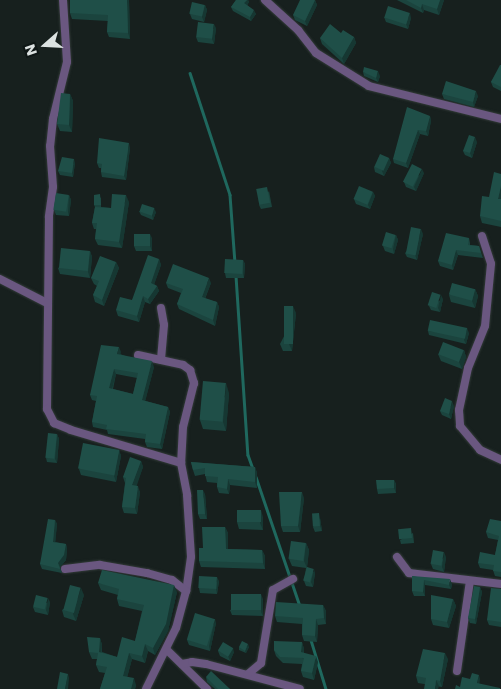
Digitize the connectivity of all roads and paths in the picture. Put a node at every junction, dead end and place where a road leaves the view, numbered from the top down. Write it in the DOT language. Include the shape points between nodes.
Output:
graph roads {
  1 [pos="63,0"];
  2 [pos="265,0"];
  3 [pos="501,119"];
  4 [pos="482,236"];
  5 [pos="0,279"];
  6 [pos="47,303"];
  7 [pos="160,308"];
  8 [pos="138,354"];
  9 [pos="162,360"];
  10 [pos="501,460"];
  11 [pos="181,463"];
  12 [pos="397,557"];
  13 [pos="65,569"];
  14 [pos="293,579"];
  15 [pos="470,581"];
  16 [pos="501,584"];
  17 [pos="186,591"];
  18 [pos="167,650"];
  19 [pos="182,664"];
  20 [pos="457,671"];
  21 [pos="248,674"];
  22 [pos="146,689"];
  23 [pos="207,689"];
  24 [pos="300,689"];
  1 -- 6 [label="street" via="67,62 53,118 50,146 53,187"];
  2 -- 3 [label="street" via="298,30 316,53 369,86"];
  4 -- 10 [label="street" via="491,264 485,326 468,368 459,410 460,426 480,450"];
  5 -- 6 [label="street"];
  6 -- 11 [label="street" via="47,408 54,423"];
  7 -- 9 [label="street" via="164,325"];
  8 -- 9 [label="street"];
  9 -- 11 [label="street" via="183,365 193,376 193,391 183,427"];
  11 -- 17 [label="street" via="187,495 191,558"];
  12 -- 15 [label="street" via="409,573"];
  13 -- 17 [label="street" via="100,565 147,572 172,580"];
  14 -- 21 [label="street" via="273,590 261,663"];
  15 -- 16 [label="street"];
  15 -- 20 [label="street"];
  17 -- 18 [label="street"];
  18 -- 19 [label="street"];
  18 -- 22 [label="street"];
  19 -- 21 [label="street" via="192,662"];
  19 -- 23 [label="street"];
  21 -- 24 [label="street"];
}
